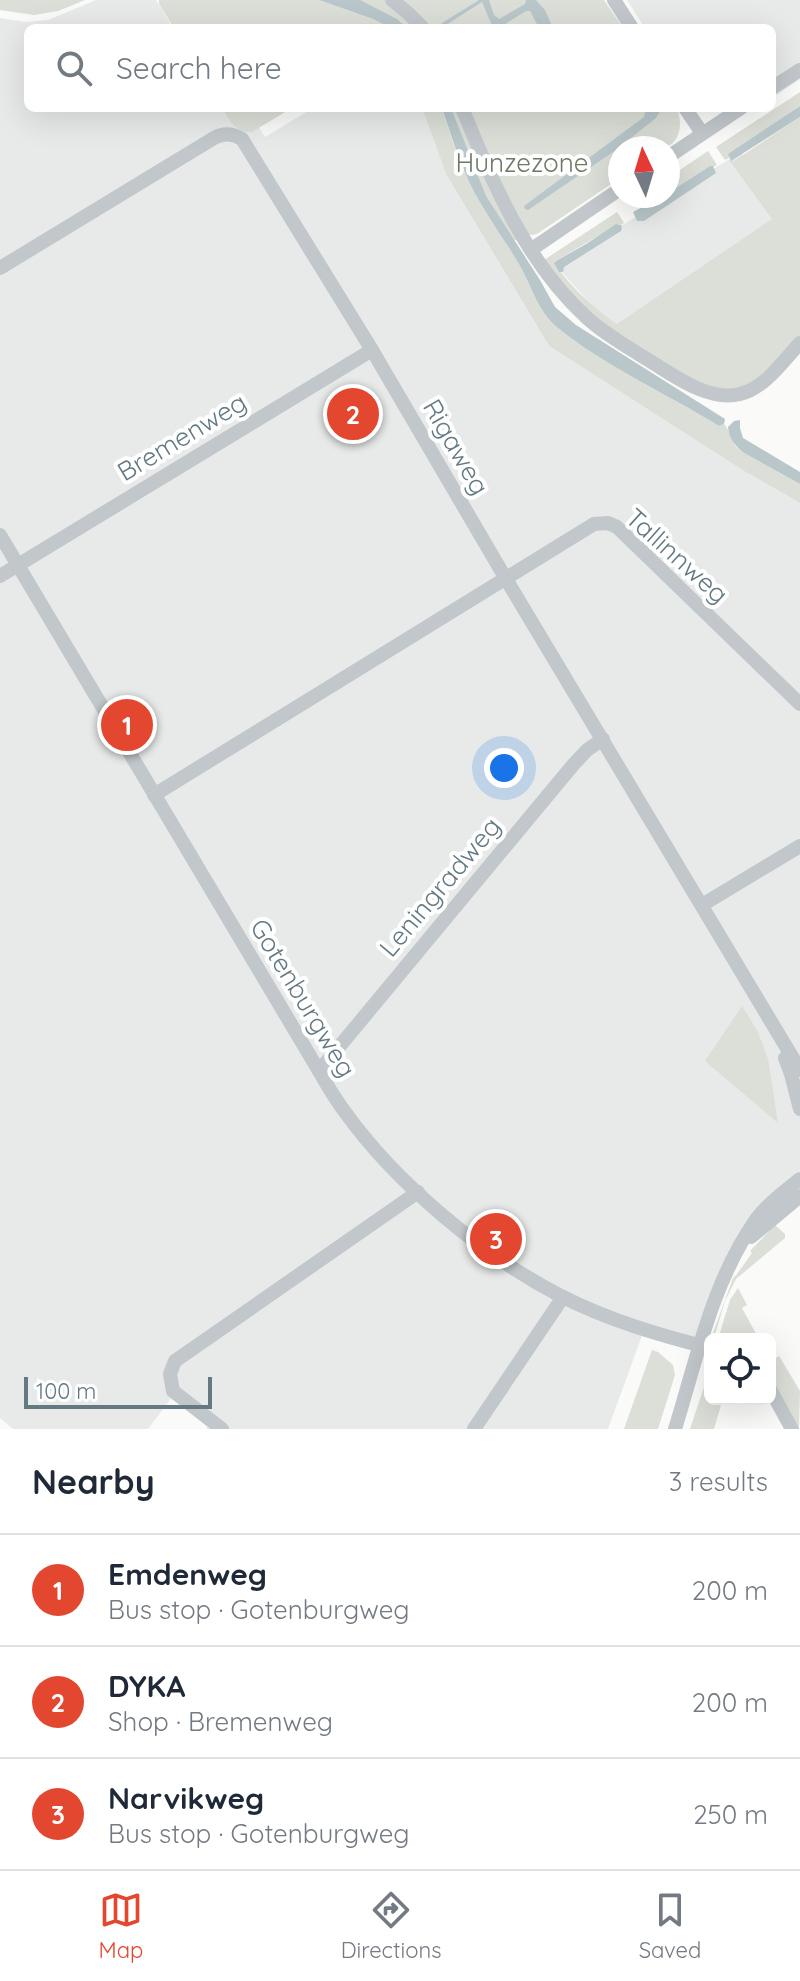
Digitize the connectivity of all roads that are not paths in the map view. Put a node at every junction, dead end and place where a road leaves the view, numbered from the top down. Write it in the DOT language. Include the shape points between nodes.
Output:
graph roads {
  1 [pos="392,0"];
  2 [pos="614,0"];
  3 [pos="419,24"];
  4 [pos="629,24"];
  5 [pos="800,70"];
  6 [pos="776,85"];
  7 [pos="464,112"];
  8 [pos="688,112"];
  9 [pos="735,112"];
  10 [pos="702,133"];
  11 [pos="680,149"];
  12 [pos="608,197"];
  13 [pos="532,249"];
  14 [pos="0,268"];
  15 [pos="800,343"];
  16 [pos="372,350"];
  17 [pos="0,535"];
  18 [pos="19,565"];
  19 [pos="0,576"];
  20 [pos="506,579"];
  21 [pos="800,704"];
  22 [pos="603,739"];
  23 [pos="154,795"];
  24 [pos="800,846"];
  25 [pos="702,905"];
  26 [pos="769,1020"];
  27 [pos="800,1070"];
  28 [pos="319,1071"];
  29 [pos="800,1109"];
  30 [pos="800,1179"];
  31 [pos="418,1192"];
  32 [pos="800,1196"];
  33 [pos="741,1245"];
  34 [pos="563,1297"];
  35 [pos="709,1333"];
  36 [pos="704,1347"];
  37 [pos="704,1350"];
  38 [pos="776,1400"];
  39 [pos="222,1429"];
  40 [pos="474,1429"];
  41 [pos="675,1429"];
  42 [pos="792,1429"];
  1 -- 3 [label="street"];
  2 -- 4 [label="street"];
  5 -- 6 [label="street"];
  7 -- 13 [label="street" via="508,213"];
  8 -- 10 [label="street"];
  9 -- 10 [label="street"];
  10 -- 11 [label="street"];
  12 -- 13 [label="street"];
  13 -- 15 [label="street" via="563,293 610,336 706,392 732,395 751,390"];
  14 -- 16 [label="street, Rigaweg" via="219,135 231,134 245,143"];
  16 -- 18 [label="street, Bremenweg"];
  16 -- 20 [label="street, Rigaweg"];
  17 -- 18 [label="street, Gotenburgweg"];
  18 -- 19 [label="street, Bremenweg"];
  18 -- 23 [label="street, Gotenburgweg"];
  20 -- 21 [label="street, Tallinnweg" via="594,524 613,525"];
  20 -- 22 [label="street, Rigaweg"];
  20 -- 23 [label="street, Tallinnweg"];
  22 -- 25 [label="street, Rigaweg"];
  22 -- 28 [label="street, Leningradweg" via="573,765"];
  23 -- 28 [label="street, Gotenburgweg"];
  24 -- 25 [label="street"];
  25 -- 26 [label="street, Rigaweg"];
  26 -- 27 [label="street, Rigaweg"];
  26 -- 29 [label="street, Rigaweg"];
  28 -- 31 [label="street, Gotenburgweg" via="345,1113"];
  30 -- 33 [label="street" via="756,1219"];
  31 -- 34 [label="street, Gotenburgweg" via="461,1231"];
  31 -- 39 [label="street" via="175,1361 170,1374 173,1391"];
  32 -- 33 [label="street"];
  33 -- 35 [label="street" via="725,1271"];
  34 -- 36 [label="street, Gotenburgweg" via="619,1321"];
  34 -- 40 [label="street"];
  37 -- 41 [label="street"];
  38 -- 42 [label="street"];
}
